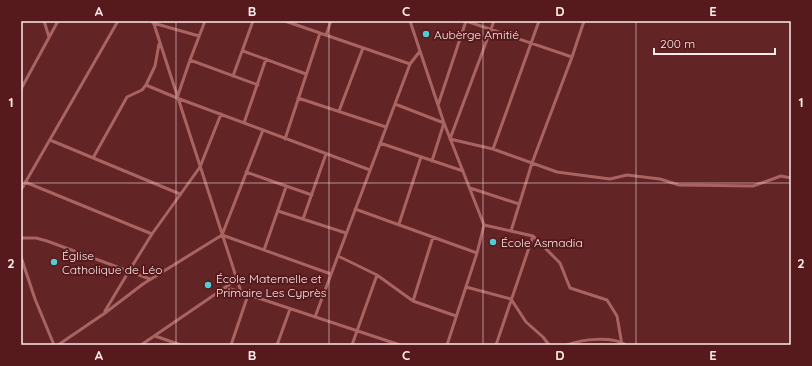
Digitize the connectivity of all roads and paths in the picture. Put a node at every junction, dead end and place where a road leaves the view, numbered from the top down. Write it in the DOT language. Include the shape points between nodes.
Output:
graph roads {
  1 [pos="44,21"];
  2 [pos="58,21"];
  3 [pos="118,21"];
  4 [pos="205,21"];
  5 [pos="253,21"];
  6 [pos="286,21"];
  7 [pos="331,21"];
  8 [pos="410,21"];
  9 [pos="466,21"];
  10 [pos="494,21"];
  11 [pos="539,21"];
  12 [pos="584,21"];
  13 [pos="153,22"];
  14 [pos="491,29"];
  15 [pos="320,33"];
  16 [pos="326,35"];
  17 [pos="199,36"];
  18 [pos="49,37"];
  19 [pos="159,42"];
  20 [pos="531,43"];
  21 [pos="363,48"];
  22 [pos="420,50"];
  23 [pos="243,51"];
  24 [pos="572,57"];
  25 [pos="266,59"];
  26 [pos="190,60"];
  27 [pos="410,64"];
  28 [pos="306,74"];
  29 [pos="233,76"];
  30 [pos="146,85"];
  31 [pos="258,85"];
  32 [pos="21,89"];
  33 [pos="178,98"];
  34 [pos="298,98"];
  35 [pos="394,104"];
  36 [pos="438,105"];
  37 [pos="339,111"];
  38 [pos="221,114"];
  39 [pos="244,123"];
  40 [pos="444,123"];
  41 [pos="386,127"];
  42 [pos="263,130"];
  43 [pos="285,139"];
  44 [pos="450,139"];
  45 [pos="50,140"];
  46 [pos="380,143"];
  47 [pos="493,149"];
  48 [pos="326,154"];
  49 [pos="421,157"];
  50 [pos="93,158"];
  51 [pos="432,161"];
  52 [pos="532,163"];
  53 [pos="200,167"];
  54 [pos="370,170"];
  55 [pos="463,171"];
  56 [pos="246,172"];
  57 [pos="791,178"];
  58 [pos="26,182"];
  59 [pos="286,187"];
  60 [pos="470,188"];
  61 [pos="21,190"];
  62 [pos="180,194"];
  63 [pos="312,195"];
  64 [pos="520,204"];
  65 [pos="355,209"];
  66 [pos="278,211"];
  67 [pos="303,219"];
  68 [pos="399,224"];
  69 [pos="484,225"];
  70 [pos="511,231"];
  71 [pos="346,233"];
  72 [pos="152,234"];
  73 [pos="222,235"];
  74 [pos="533,236"];
  75 [pos="434,237"];
  76 [pos="21,238"];
  77 [pos="264,250"];
  78 [pos="477,253"];
  79 [pos="338,256"];
  80 [pos="21,257"];
  81 [pos="129,271"];
  82 [pos="331,274"];
  83 [pos="377,275"];
  84 [pos="150,279"];
  85 [pos="236,280"];
  86 [pos="225,287"];
  87 [pos="466,287"];
  88 [pos="241,292"];
  89 [pos="248,295"];
  90 [pos="511,300"];
  91 [pos="413,301"];
  92 [pos="290,309"];
  93 [pos="104,313"];
  94 [pos="456,316"];
  95 [pos="315,317"];
  96 [pos="356,331"];
  97 [pos="155,336"];
  98 [pos="624,344"];
  99 [pos="54,345"];
  100 [pos="58,345"];
  101 [pos="141,345"];
  102 [pos="181,345"];
  103 [pos="231,345"];
  104 [pos="277,345"];
  105 [pos="352,345"];
  106 [pos="398,345"];
  107 [pos="447,345"];
  108 [pos="496,345"];
  109 [pos="549,345"];
  110 [pos="567,345"];
  1 -- 18 [label="street"];
  2 -- 18 [label="street"];
  3 -- 45 [label="street"];
  4 -- 17 [label="street"];
  5 -- 23 [label="street"];
  6 -- 15 [label="street"];
  7 -- 16 [label="street"];
  8 -- 22 [label="street"];
  9 -- 14 [label="street"];
  9 -- 36 [label="street"];
  10 -- 14 [label="street"];
  11 -- 20 [label="street"];
  12 -- 24 [label="street"];
  13 -- 17 [label="street"];
  13 -- 19 [label="street"];
  14 -- 20 [label="street"];
  14 -- 44 [label="street"];
  15 -- 16 [label="street"];
  15 -- 28 [label="street"];
  16 -- 21 [label="street"];
  17 -- 26 [label="street"];
  18 -- 32 [label="street"];
  19 -- 30 [label="street" via="155,66"];
  19 -- 33 [label="street"];
  20 -- 24 [label="street"];
  20 -- 47 [label="street"];
  21 -- 27 [label="street"];
  21 -- 37 [label="street"];
  22 -- 27 [label="street"];
  22 -- 36 [label="street"];
  23 -- 25 [label="street"];
  23 -- 29 [label="street"];
  24 -- 52 [label="street"];
  25 -- 28 [label="street"];
  25 -- 31 [label="street"];
  26 -- 29 [label="street"];
  26 -- 33 [label="street"];
  27 -- 35 [label="street"];
  28 -- 34 [label="street"];
  29 -- 31 [label="street"];
  30 -- 33 [label="street"];
  30 -- 50 [label="street" via="142,90 126,97"];
  31 -- 39 [label="street"];
  33 -- 38 [label="street"];
  33 -- 53 [label="street"];
  34 -- 37 [label="street"];
  34 -- 43 [label="street"];
  35 -- 40 [label="street"];
  35 -- 41 [label="street"];
  36 -- 40 [label="street"];
  37 -- 41 [label="street"];
  38 -- 39 [label="street"];
  38 -- 53 [label="street"];
  39 -- 42 [label="street"];
  40 -- 44 [label="street"];
  40 -- 51 [label="street"];
  41 -- 46 [label="street"];
  42 -- 43 [label="street"];
  42 -- 56 [label="street"];
  43 -- 48 [label="street"];
  44 -- 47 [label="street"];
  44 -- 55 [label="street"];
  45 -- 50 [label="street"];
  45 -- 58 [label="street"];
  46 -- 49 [label="street"];
  46 -- 54 [label="street"];
  47 -- 52 [label="street"];
  48 -- 54 [label="street"];
  48 -- 63 [label="street"];
  49 -- 51 [label="street"];
  49 -- 68 [label="street"];
  50 -- 62 [label="street"];
  51 -- 55 [label="street"];
  52 -- 57 [label="street" via="557,172 610,179 627,175 660,179 679,185 753,186 782,176"];
  52 -- 64 [label="street"];
  53 -- 62 [label="street"];
  53 -- 73 [label="street"];
  54 -- 65 [label="street"];
  55 -- 60 [label="street"];
  56 -- 59 [label="street"];
  56 -- 73 [label="street"];
  58 -- 61 [label="street"];
  58 -- 72 [label="street"];
  59 -- 63 [label="street"];
  59 -- 66 [label="street"];
  60 -- 64 [label="street"];
  60 -- 69 [label="street"];
  62 -- 72 [label="street"];
  63 -- 67 [label="street"];
  64 -- 70 [label="street"];
  65 -- 68 [label="street"];
  65 -- 71 [label="street"];
  66 -- 67 [label="street"];
  66 -- 77 [label="street"];
  67 -- 71 [label="street"];
  68 -- 75 [label="street"];
  69 -- 70 [label="street"];
  69 -- 78 [label="street"];
  70 -- 74 [label="street"];
  71 -- 79 [label="street"];
  72 -- 81 [label="street"];
  73 -- 77 [label="street"];
  73 -- 84 [label="street"];
  73 -- 85 [label="street"];
  74 -- 90 [label="street"];
  74 -- 98 [label="street" via="560,263 570,288 607,300 617,316"];
  75 -- 78 [label="street"];
  75 -- 91 [label="street"];
  76 -- 81 [label="street" via="47,241"];
  77 -- 82 [label="street"];
  78 -- 87 [label="street"];
  79 -- 82 [label="street"];
  79 -- 83 [label="street"];
  80 -- 99 [label="street"];
  81 -- 84 [label="street"];
  81 -- 93 [label="street"];
  82 -- 95 [label="street"];
  83 -- 91 [label="street"];
  83 -- 96 [label="street"];
  84 -- 93 [label="street"];
  85 -- 86 [label="street"];
  85 -- 88 [label="street"];
  86 -- 88 [label="street"];
  86 -- 97 [label="street"];
  87 -- 90 [label="street"];
  87 -- 94 [label="street"];
  88 -- 89 [label="street"];
  89 -- 92 [label="street"];
  89 -- 103 [label="street"];
  90 -- 108 [label="street"];
  90 -- 109 [label="street" via="526,322 543,336"];
  91 -- 94 [label="street"];
  92 -- 95 [label="street"];
  92 -- 104 [label="street"];
  93 -- 100 [label="street"];
  94 -- 107 [label="street"];
  95 -- 96 [label="street"];
  96 -- 105 [label="street"];
  96 -- 106 [label="street"];
  97 -- 101 [label="street"];
  97 -- 102 [label="street"];
  98 -- 110 [label="street" via="603,340 577,341"];
}
